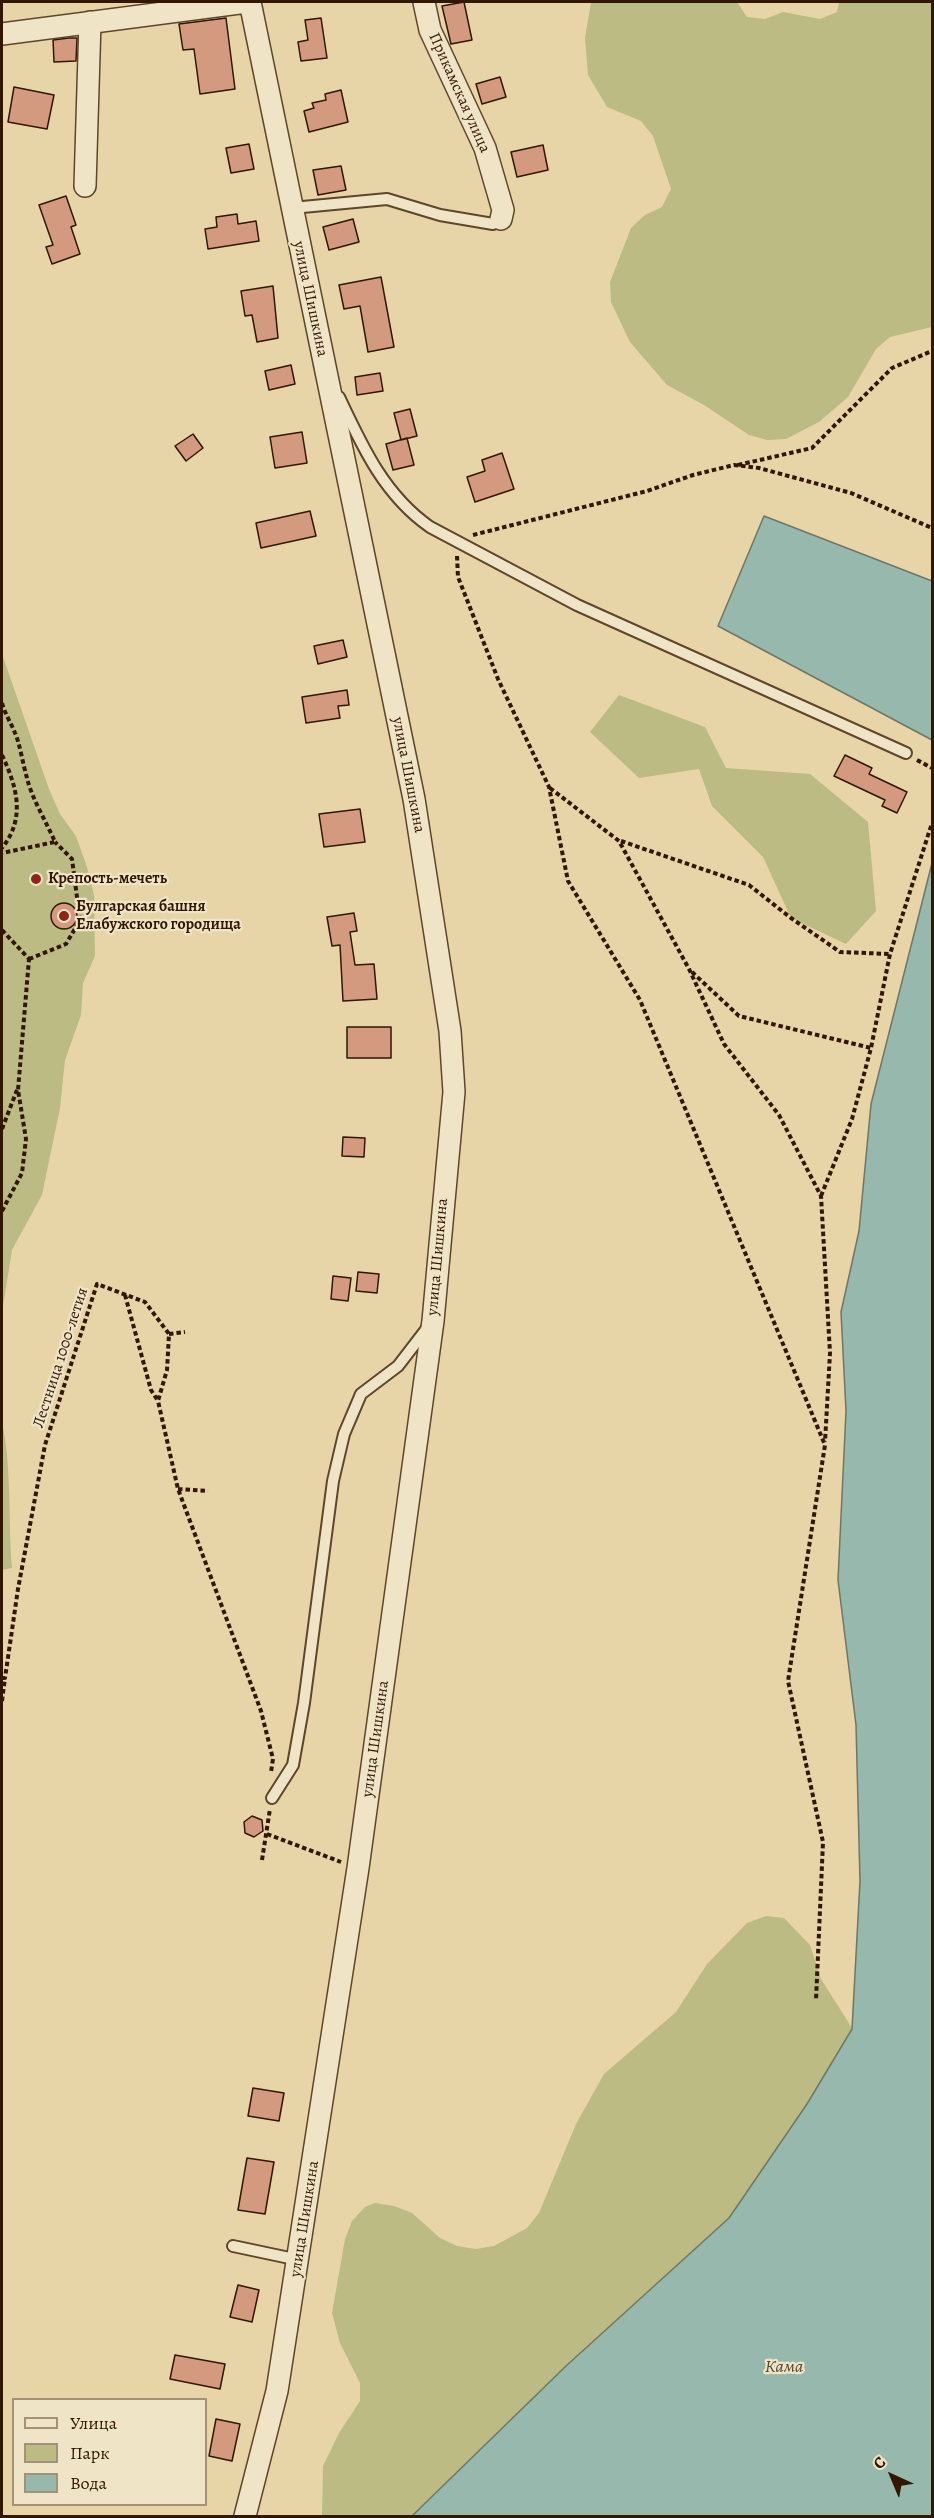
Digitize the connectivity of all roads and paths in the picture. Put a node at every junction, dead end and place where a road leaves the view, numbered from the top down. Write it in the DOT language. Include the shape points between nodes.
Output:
graph roads {
  1 [pos="249,2"];
  2 [pos="424,2"];
  3 [pos="90,22"];
  4 [pos="2,34"];
  5 [pos="85,186"];
  6 [pos="292,208"];
  7 [pos="501,219"];
  8 [pos="933,351"];
  9 [pos="324,367"];
  10 [pos="734,465"];
  11 [pos="933,528"];
  12 [pos="457,539"];
  13 [pos="2,703"];
  14 [pos="906,753"];
  15 [pos="2,755"];
  16 [pos="549,787"];
  17 [pos="933,823"];
  18 [pos="619,841"];
  19 [pos="55,842"];
  20 [pos="2,848"];
  21 [pos="2,853"];
  22 [pos="2,930"];
  23 [pos="890,954"];
  24 [pos="30,959"];
  25 [pos="689,969"];
  26 [pos="872,1048"];
  27 [pos="18,1090"];
  28 [pos="2,1129"];
  29 [pos="821,1196"];
  30 [pos="2,1211"];
  31 [pos="125,1295"];
  32 [pos="433,1321"];
  33 [pos="185,1332"];
  34 [pos="169,1334"];
  35 [pos="158,1401"];
  36 [pos="825,1445"];
  37 [pos="178,1489"];
  38 [pos="208,1491"];
  39 [pos="3,1678"];
  40 [pos="2,1701"];
  41 [pos="273,1759"];
  42 [pos="272,1798"];
  43 [pos="269,1814"];
  44 [pos="267,1834"];
  45 [pos="262,1860"];
  46 [pos="336,1860"];
  47 [pos="816,2000"];
  48 [pos="233,2246"];
  49 [pos="299,2259"];
  50 [pos="245,2517"];
  1 -- 3 [label="street"];
  1 -- 6 [label="street, улица Шишкина"];
  2 -- 7 [label="street, Прикамская улица" via="430,30 485,148 503,210"];
  3 -- 4 [label="street"];
  3 -- 5 [label="street"];
  6 -- 7 [label="lane" via="387,199 440,215 494,224"];
  6 -- 9 [label="street, улица Шишкина"];
  8 -- 10 [label="path" via="892,368 812,448"];
  9 -- 12 [label="lane" via="357,438 393,495 420,520"];
  9 -- 32 [label="street, улица Шишкина" via="414,799 450,1031 454,1092"];
  10 -- 11 [label="path" via="850,493"];
  10 -- 12 [label="path"];
  12 -- 14 [label="lane" via="577,605"];
  12 -- 16 [label="path" via="458,576 498,679"];
  13 -- 19 [label="path" via="26,764 27,777"];
  15 -- 20 [label="path" via="18,800 12,836"];
  16 -- 18 [label="path"];
  16 -- 36 [label="path" via="568,881 640,1000"];
  17 -- 23 [label="path"];
  18 -- 23 [label="path" via="749,885 840,952"];
  18 -- 25 [label="path"];
  19 -- 21 [label="path"];
  19 -- 24 [label="path" via="72,859 80,920 66,944"];
  22 -- 24 [label="path"];
  23 -- 26 [label="path"];
  24 -- 27 [label="path"];
  25 -- 26 [label="path" via="739,1016"];
  25 -- 29 [label="path" via="724,1044 779,1115"];
  26 -- 29 [label="path" via="852,1119"];
  27 -- 28 [label="path"];
  27 -- 30 [label="path" via="26,1139 22,1173"];
  29 -- 36 [label="path" via="830,1353"];
  31 -- 34 [label="path, Лестница 1000-летия" via="145,1302"];
  31 -- 35 [label="path" via="151,1389"];
  31 -- 39 [label="path, Лестница 1000-летия" via="98,1284 45,1445"];
  32 -- 42 [label="lane" via="398,1366 361,1394 344,1434 333,1481 293,1765"];
  32 -- 49 [label="street, улица Шишкина" via="358,1868"];
  33 -- 34 [label="path"];
  34 -- 35 [label="path" via="167,1370"];
  35 -- 37 [label="path"];
  36 -- 47 [label="path" via="788,1681 823,1842"];
  37 -- 38 [label="path"];
  37 -- 41 [label="path" via="261,1711"];
  39 -- 40 [label="path"];
  43 -- 44 [label="path"];
  44 -- 45 [label="path"];
  44 -- 46 [label="path"];
  48 -- 49 [label="lane"];
  49 -- 50 [label="street, улица Шишкина" via="277,2391"];
}
